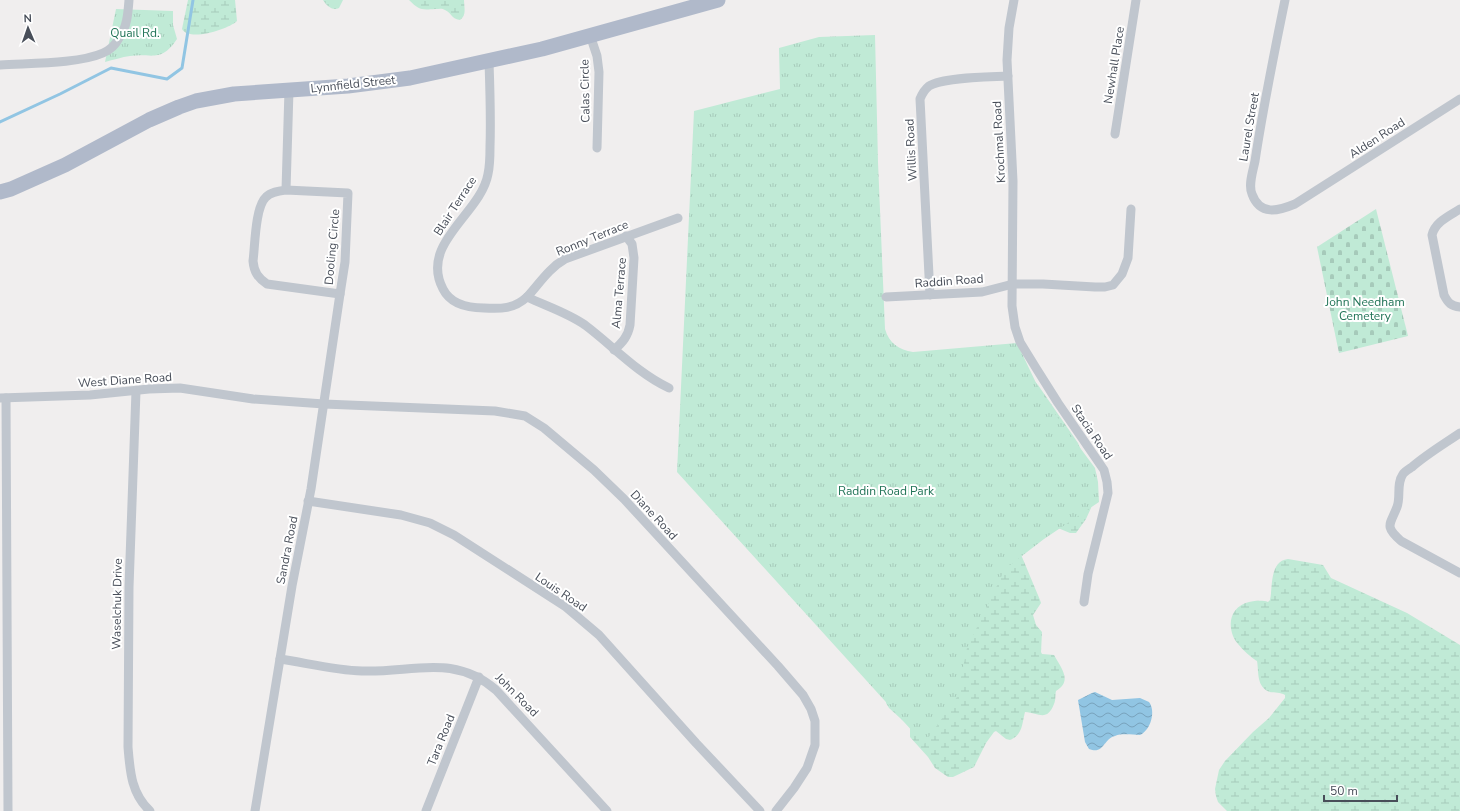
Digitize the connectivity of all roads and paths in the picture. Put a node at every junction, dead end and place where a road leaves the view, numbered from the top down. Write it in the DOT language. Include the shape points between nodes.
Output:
graph roads {
  1 [pos="129,0"];
  2 [pos="718,0"];
  3 [pos="1014,0"];
  4 [pos="1136,0"];
  5 [pos="1285,0"];
  6 [pos="590,35"];
  7 [pos="489,62"];
  8 [pos="0,65"];
  9 [pos="1008,76"];
  10 [pos="289,90"];
  11 [pos="1460,99"];
  12 [pos="1115,134"];
  13 [pos="597,148"];
  14 [pos="286,190"];
  15 [pos="0,192"];
  16 [pos="1306,197"];
  17 [pos="1131,209"];
  18 [pos="1460,209"];
  19 [pos="678,218"];
  20 [pos="626,236"];
  21 [pos="1013,284"];
  22 [pos="340,294"];
  23 [pos="930,295"];
  24 [pos="527,297"];
  25 [pos="886,297"];
  26 [pos="1460,307"];
  27 [pos="614,350"];
  28 [pos="669,388"];
  29 [pos="136,391"];
  30 [pos="3,398"];
  31 [pos="324,404"];
  32 [pos="1460,434"];
  33 [pos="308,501"];
  34 [pos="1460,573"];
  35 [pos="1084,602"];
  36 [pos="280,659"];
  37 [pos="479,677"];
  38 [pos="4,796"];
  39 [pos="8,811"];
  40 [pos="150,811"];
  41 [pos="255,811"];
  42 [pos="426,811"];
  43 [pos="607,811"];
  44 [pos="760,811"];
  45 [pos="776,811"];
  1 -- 8 [label="street" via="128,14 120,38 105,52 60,61"];
  2 -- 6 [label="main road, Lynnfield Street"];
  3 -- 9 [label="street, Krochmal Road" via="1009,28"];
  4 -- 12 [label="street, Newhall Place"];
  5 -- 16 [label="street, Laurel Street" via="1258,135 1251,194 1260,207 1268,210 1283,209"];
  6 -- 7 [label="main road, Lynnfield Street"];
  6 -- 13 [label="street, Calas Circle" via="599,72"];
  7 -- 10 [label="main road, Lynnfield Street" via="370,84"];
  7 -- 24 [label="street, Blair Terrace" via="492,114 489,173 482,190 442,248 439,276 445,293 463,306 513,307"];
  9 -- 21 [label="street, Krochmal Road" via="1013,181"];
  9 -- 23 [label="street, Willis Road" via="941,81 928,87 920,99"];
  10 -- 14 [label="street"];
  10 -- 15 [label="main road, Lynnfield Street" via="234,94 179,107 149,120 65,165"];
  11 -- 16 [label="street, Alden Road"];
  14 -- 22 [label="street, Dooling Circle" via="348,193 345,262"];
  14 -- 22 [label="street, Dooling Circle" via="270,194 261,204 253,261 256,274 267,284"];
  17 -- 21 [label="street, Raddin Road" via="1128,258 1122,274 1113,285 1095,287"];
  18 -- 26 [label="street" via="1437,224 1432,235 1444,295 1448,303"];
  19 -- 20 [label="street, Ronny Terrace"];
  20 -- 24 [label="street, Ronny Terrace" via="557,264"];
  20 -- 27 [label="street, Alma Terrace" via="632,244 634,258 630,325 625,339"];
  21 -- 23 [label="street, Raddin Road" via="982,292"];
  21 -- 35 [label="street, Stacia Road" via="1012,306 1020,342 1104,470 1107,482 1108,493 1088,574"];
  22 -- 31 [label="street, Sandra Road"];
  23 -- 25 [label="street, Raddin Road"];
  24 -- 27 [label="street" via="576,320"];
  27 -- 28 [label="street" via="649,377"];
  29 -- 30 [label="street, West Diane Road"];
  29 -- 31 [label="street, West Diane Road" via="180,388 253,399"];
  29 -- 40 [label="street, Waselchuk Drive" via="129,587 128,747 132,782 141,802"];
  30 -- 38 [label="street"];
  31 -- 33 [label="street, Sandra Road"];
  31 -- 45 [label="street, Diane Road" via="462,409 524,416 544,428 594,470 624,499 778,666 803,695 811,709 816,733 812,757 802,777"];
  32 -- 34 [label="street" via="1422,458 1403,474 1399,484 1397,506 1390,521 1390,529 1402,541"];
  33 -- 36 [label="street, Sandra Road"];
  33 -- 44 [label="street, Louis Road" via="394,514 430,523 454,535 566,607 599,635"];
  36 -- 37 [label="street, John Road" via="360,671 443,667 467,671"];
  36 -- 41 [label="street, Sandra Road"];
  37 -- 42 [label="street, Tara Road"];
  37 -- 43 [label="street, John Road" via="512,705"];
  38 -- 39 [label="street"];
}
